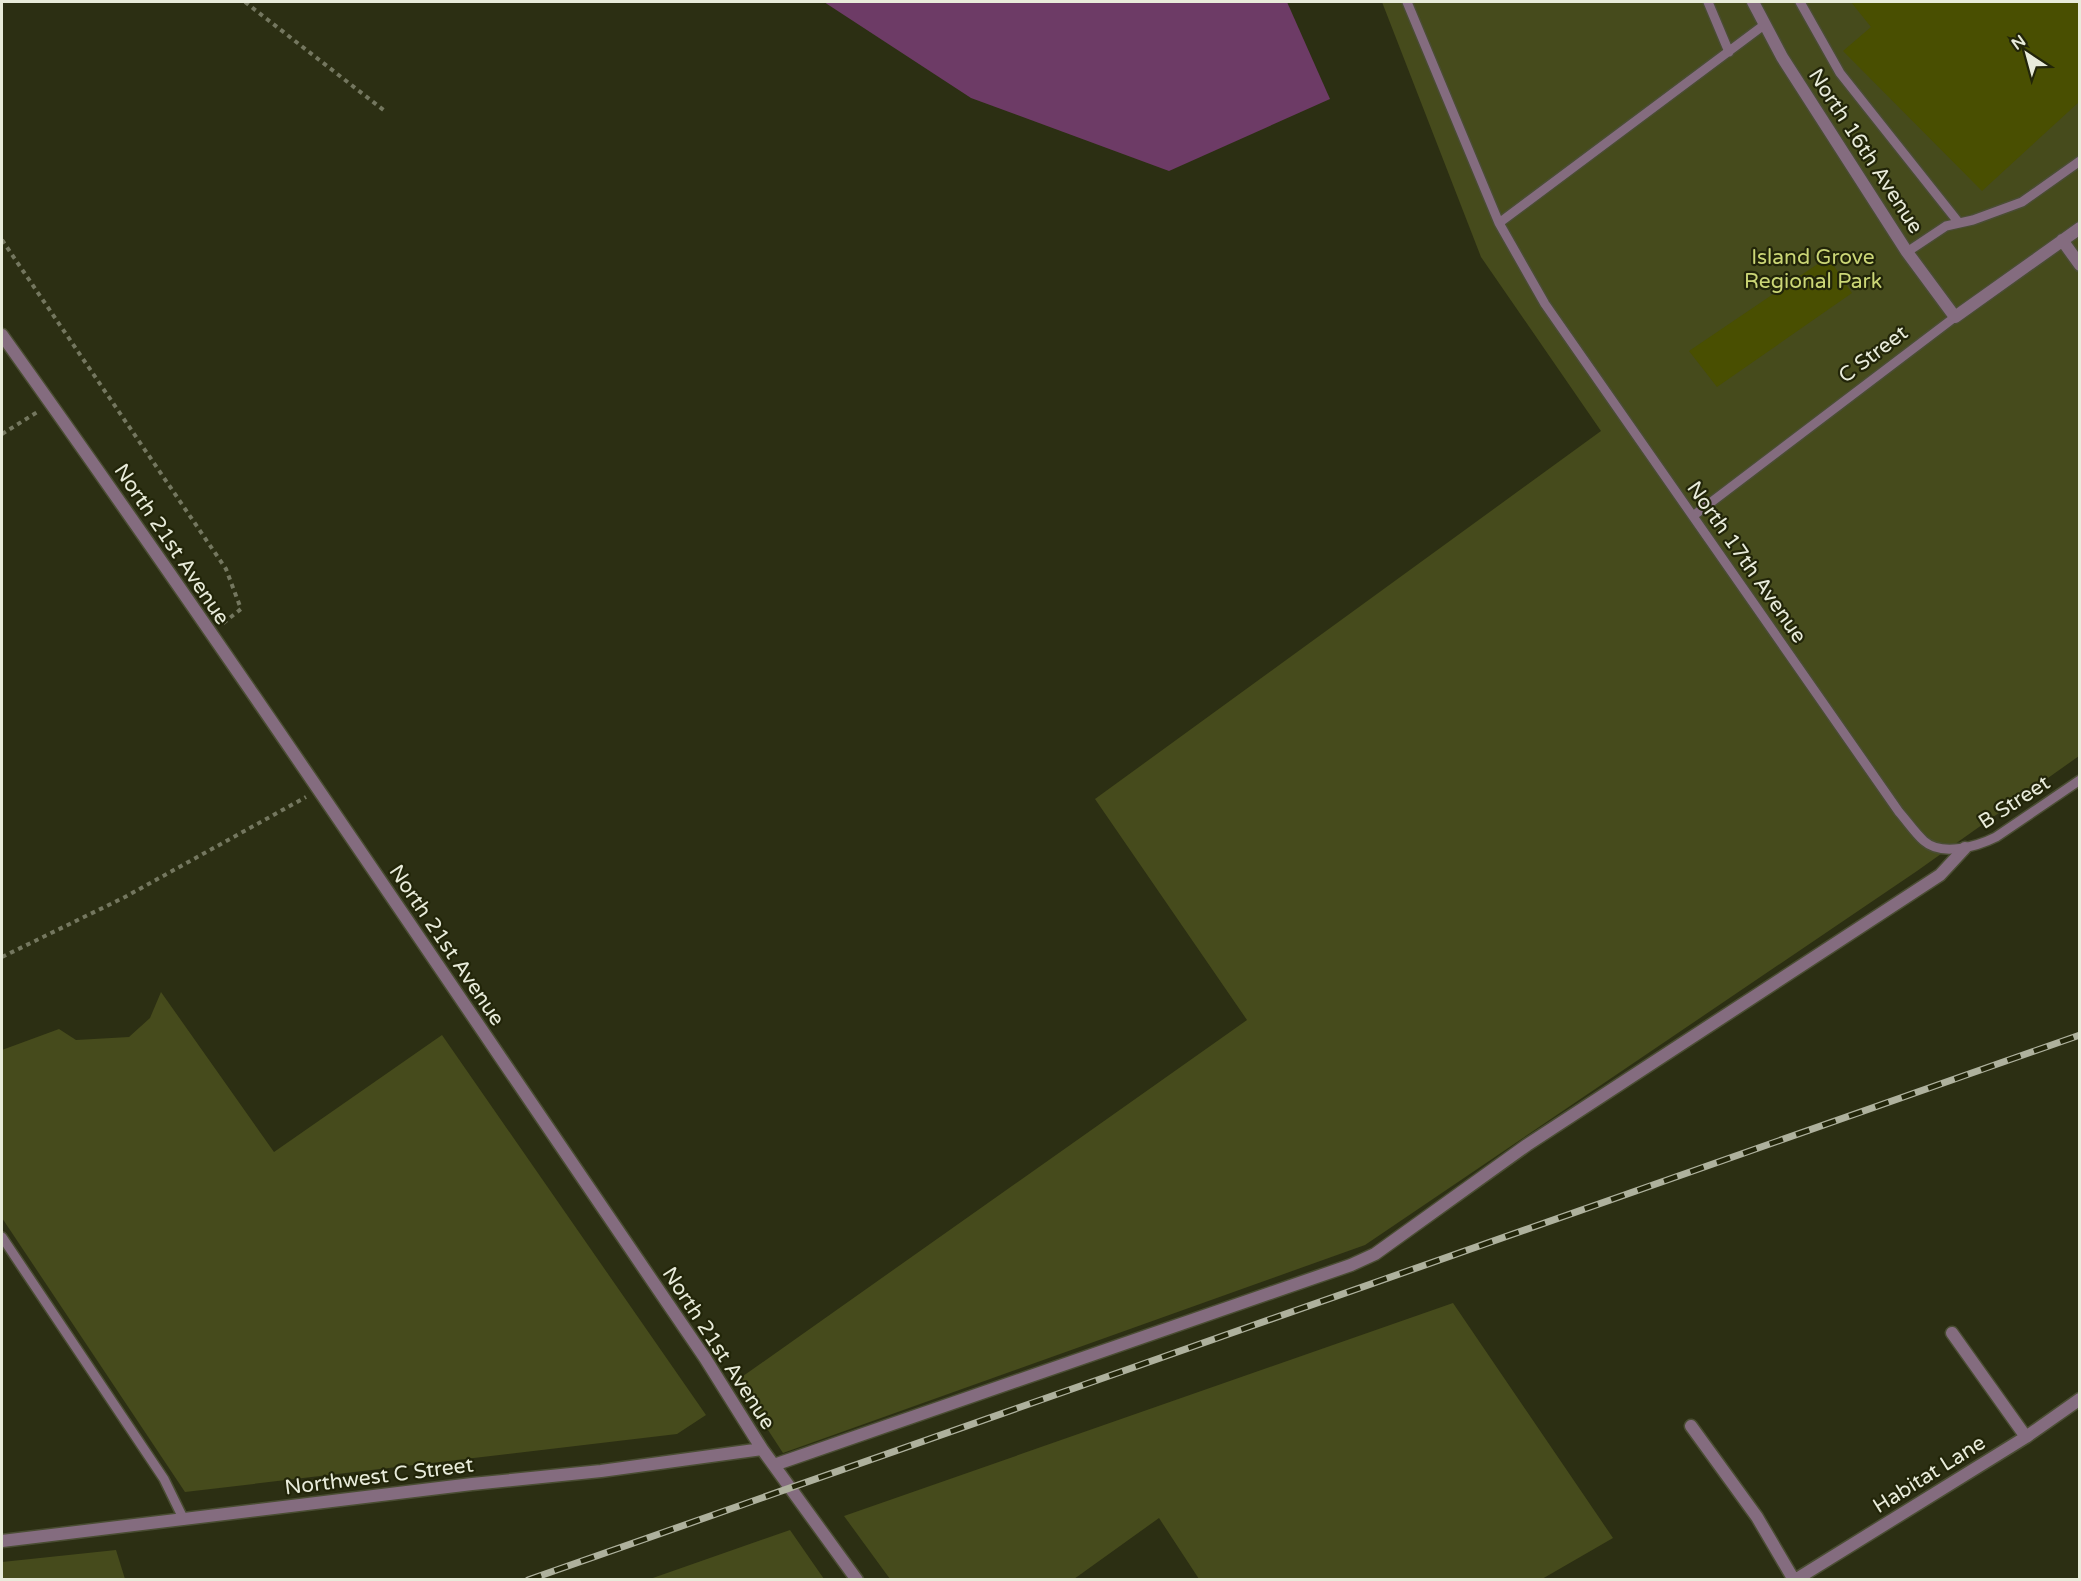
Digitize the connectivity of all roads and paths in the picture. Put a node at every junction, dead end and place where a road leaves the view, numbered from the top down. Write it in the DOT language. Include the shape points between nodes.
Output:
graph roads {
  1 [pos="245,2"];
  2 [pos="1407,2"];
  3 [pos="1708,2"];
  4 [pos="1753,2"];
  5 [pos="1800,2"];
  6 [pos="1764,25"];
  7 [pos="1729,52"];
  8 [pos="386,112"];
  9 [pos="2079,162"];
  10 [pos="1499,223"];
  11 [pos="1959,223"];
  12 [pos="2079,228"];
  13 [pos="2,240"];
  14 [pos="2062,240"];
  15 [pos="1907,252"];
  16 [pos="2079,265"];
  17 [pos="1955,317"];
  18 [pos="2,335"];
  19 [pos="50,403"];
  20 [pos="2,434"];
  21 [pos="1693,516"];
  22 [pos="210,633"];
  23 [pos="2079,780"];
  24 [pos="318,791"];
  25 [pos="1965,848"];
  26 [pos="2,957"];
  27 [pos="2,1237"];
  28 [pos="1952,1333"];
  29 [pos="2079,1399"];
  30 [pos="1691,1426"];
  31 [pos="2026,1437"];
  32 [pos="762,1449"];
  33 [pos="774,1466"];
  34 [pos="184,1520"];
  35 [pos="2,1542"];
  36 [pos="857,1580"];
  37 [pos="1795,1580"];
  1 -- 8 [label="path"];
  2 -- 10 [label="lane, North 17th Avenue"];
  3 -- 7 [label="lane"];
  4 -- 6 [label="street, North 16th Avenue"];
  5 -- 11 [label="lane" via="1840,73"];
  6 -- 7 [label="lane"];
  6 -- 15 [label="street, North 16th Avenue"];
  7 -- 10 [label="lane"];
  9 -- 11 [label="lane" via="2022,202"];
  10 -- 21 [label="lane, North 17th Avenue" via="1545,304"];
  11 -- 15 [label="lane" via="1946,226"];
  12 -- 14 [label="street, C Street"];
  13 -- 22 [label="path" via="226,569 241,609"];
  14 -- 16 [label="street"];
  14 -- 17 [label="street, C Street"];
  15 -- 17 [label="street, North 16th Avenue"];
  17 -- 21 [label="lane, C Street"];
  18 -- 19 [label="street, North 21st Avenue"];
  19 -- 20 [label="path"];
  19 -- 22 [label="street, North 21st Avenue"];
  21 -- 25 [label="lane, North 17th Avenue" via="1899,812 1925,843 1940,848"];
  22 -- 24 [label="street, North 21st Avenue"];
  23 -- 25 [label="lane, B Street" via="1996,837"];
  24 -- 26 [label="path" via="125,897"];
  24 -- 32 [label="street, North 21st Avenue" via="705,1358"];
  25 -- 33 [label="street" via="1940,875 1527,1144 1375,1254"];
  27 -- 34 [label="lane" via="164,1479"];
  28 -- 31 [label="street"];
  29 -- 31 [label="street, Habitat Lane"];
  30 -- 37 [label="street" via="1757,1517"];
  31 -- 37 [label="street, Habitat Lane"];
  32 -- 33 [label="street, North 21st Avenue"];
  32 -- 34 [label="street, Northwest C Street"];
  33 -- 36 [label="street, North 21st Avenue"];
  34 -- 35 [label="street, Northwest C Street"];
}
